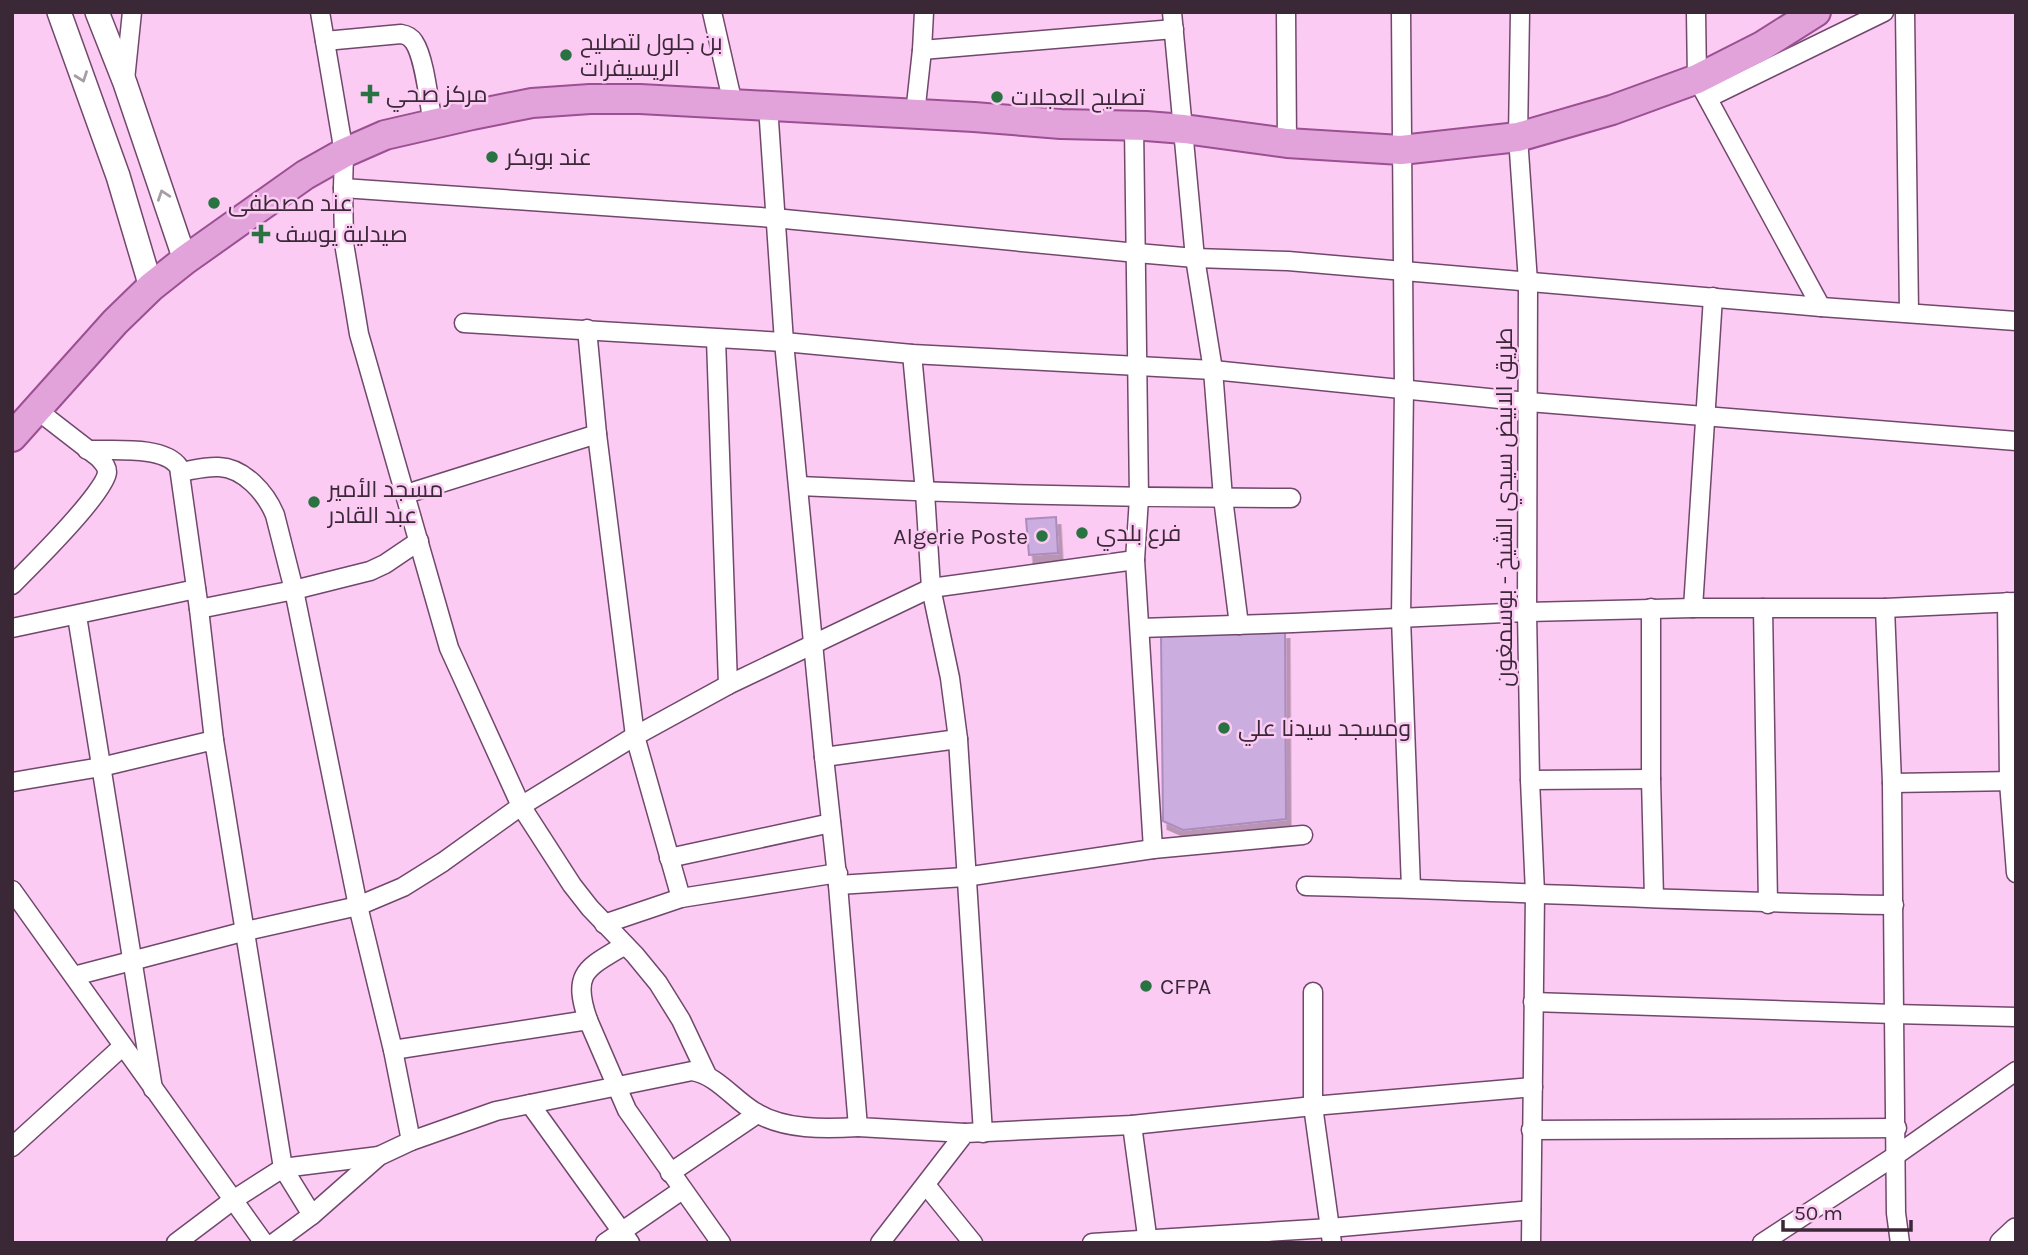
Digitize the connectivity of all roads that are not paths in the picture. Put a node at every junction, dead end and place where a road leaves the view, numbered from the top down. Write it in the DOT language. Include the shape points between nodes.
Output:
graph roads {
  1 [pos="59,12"];
  2 [pos="97,12"];
  3 [pos="132,12"];
  4 [pos="320,12"];
  5 [pos="712,12"];
  6 [pos="924,12"];
  7 [pos="1286,12"];
  8 [pos="1401,12"];
  9 [pos="1520,12"];
  10 [pos="1696,12"];
  11 [pos="1884,12"];
  12 [pos="1905,12"];
  13 [pos="1814,13"];
  14 [pos="1173,20"];
  15 [pos="325,41"];
  16 [pos="922,50"];
  17 [pos="125,83"];
  18 [pos="1702,88"];
  19 [pos="733,104"];
  20 [pos="768,106"];
  21 [pos="915,114"];
  22 [pos="433,124"];
  23 [pos="1134,126"];
  24 [pos="1184,129"];
  25 [pos="1518,137"];
  26 [pos="1287,143"];
  27 [pos="1401,150"];
  28 [pos="344,153"];
  29 [pos="152,165"];
  30 [pos="118,176"];
  31 [pos="343,188"];
  32 [pos="775,218"];
  33 [pos="1137,253"];
  34 [pos="1195,258"];
  35 [pos="185,260"];
  36 [pos="1403,270"];
  37 [pos="1528,282"];
  38 [pos="151,287"];
  39 [pos="1713,297"];
  40 [pos="1821,307"];
  41 [pos="1909,313"];
  42 [pos="2016,321"];
  43 [pos="464,323"];
  44 [pos="587,329"];
  45 [pos="716,339"];
  46 [pos="784,342"];
  47 [pos="912,354"];
  48 [pos="1137,366"];
  49 [pos="1213,370"];
  50 [pos="1404,389"];
  51 [pos="1529,402"];
  52 [pos="37,410"];
  53 [pos="1705,415"];
  54 [pos="597,434"];
  55 [pos="12,437"];
  56 [pos="2016,441"];
  57 [pos="87,450"];
  58 [pos="180,472"];
  59 [pos="799,486"];
  60 [pos="925,492"];
  61 [pos="406,495"];
  62 [pos="1139,498"];
  63 [pos="1223,498"];
  64 [pos="1291,498"];
  65 [pos="419,541"];
  66 [pos="1135,560"];
  67 [pos="12,585"];
  68 [pos="931,588"];
  69 [pos="196,589"];
  70 [pos="294,590"];
  71 [pos="2011,602"];
  72 [pos="1651,608"];
  73 [pos="1693,608"];
  74 [pos="1763,608"];
  75 [pos="1885,608"];
  76 [pos="199,609"];
  77 [pos="1527,612"];
  78 [pos="77,616"];
  79 [pos="1401,618"];
  80 [pos="1239,625"];
  81 [pos="12,628"];
  82 [pos="1140,628"];
  83 [pos="814,643"];
  84 [pos="728,685"];
  85 [pos="635,736"];
  86 [pos="958,739"];
  87 [pos="214,740"];
  88 [pos="824,757"];
  89 [pos="101,767"];
  90 [pos="1651,779"];
  91 [pos="1530,780"];
  92 [pos="2013,781"];
  93 [pos="12,782"];
  94 [pos="1892,783"];
  95 [pos="521,806"];
  96 [pos="831,822"];
  97 [pos="1303,835"];
  98 [pos="1153,849"];
  99 [pos="669,858"];
  100 [pos="2016,873"];
  101 [pos="965,877"];
  102 [pos="838,879"];
  103 [pos="1307,886"];
  104 [pos="1411,888"];
  105 [pos="12,890"];
  106 [pos="1535,893"];
  107 [pos="681,898"];
  108 [pos="1654,898"];
  109 [pos="1768,904"];
  110 [pos="1894,905"];
  111 [pos="358,906"];
  112 [pos="604,924"];
  113 [pos="246,931"];
  114 [pos="625,944"];
  115 [pos="132,961"];
  116 [pos="74,976"];
  117 [pos="1313,992"];
  118 [pos="1533,1002"];
  119 [pos="1894,1014"];
  120 [pos="2016,1017"];
  121 [pos="588,1020"];
  122 [pos="123,1046"];
  123 [pos="393,1050"];
  124 [pos="2016,1071"];
  125 [pos="707,1075"];
  126 [pos="616,1086"];
  127 [pos="1533,1087"];
  128 [pos="153,1089"];
  129 [pos="530,1104"];
  130 [pos="1314,1106"];
  131 [pos="757,1114"];
  132 [pos="1132,1125"];
  133 [pos="858,1127"];
  134 [pos="1896,1128"];
  135 [pos="1531,1130"];
  136 [pos="974,1133"];
  137 [pos="411,1141"];
  138 [pos="12,1147"];
  139 [pos="379,1156"];
  140 [pos="1895,1156"];
  141 [pos="283,1168"];
  142 [pos="670,1173"];
  143 [pos="926,1185"];
  144 [pos="682,1190"];
  145 [pos="233,1200"];
  146 [pos="1531,1210"];
  147 [pos="312,1215"];
  148 [pos="2016,1230"];
  149 [pos="1331,1235"];
  150 [pos="626,1237"];
  151 [pos="1147,1241"];
  152 [pos="1767,1241"];
  153 [pos="176,1243"];
  154 [pos="264,1243"];
  155 [pos="274,1243"];
  156 [pos="605,1243"];
  157 [pos="721,1243"];
  158 [pos="880,1243"];
  159 [pos="974,1243"];
  160 [pos="1092,1243"];
  161 [pos="1531,1243"];
  162 [pos="1900,1243"];
  163 [pos="2002,1243"];
  1 -- 30 [label="street, one-way"];
  2 -- 17 [label="street"];
  3 -- 17 [label="street"];
  4 -- 15 [label="street"];
  5 -- 19 [label="street"];
  6 -- 16 [label="street"];
  7 -- 26 [label="street"];
  8 -- 27 [label="street"];
  9 -- 25 [label="street, طريق الابيض سيدي الشيخ - بوسمغون"];
  10 -- 18 [label="street"];
  11 -- 18 [label="street"];
  12 -- 41 [label="street"];
  13 -- 18 [label="main road"];
  14 -- 16 [label="street"];
  14 -- 24 [label="street"];
  15 -- 22 [label="street" via="410,37 421,59"];
  15 -- 28 [label="street"];
  16 -- 21 [label="street"];
  17 -- 29 [label="street"];
  18 -- 25 [label="main road"];
  18 -- 40 [label="street"];
  19 -- 20 [label="main road"];
  19 -- 22 [label="main road" via="590,99 532,103"];
  20 -- 21 [label="main road"];
  20 -- 32 [label="street"];
  21 -- 23 [label="main road"];
  22 -- 28 [label="main road" via="385,135"];
  23 -- 24 [label="main road"];
  23 -- 33 [label="street"];
  24 -- 26 [label="main road"];
  24 -- 34 [label="street"];
  25 -- 27 [label="main road"];
  25 -- 37 [label="street, طريق الابيض سيدي الشيخ - بوسمغون"];
  26 -- 27 [label="main road"];
  27 -- 36 [label="street"];
  28 -- 31 [label="street"];
  28 -- 35 [label="main road" via="304,175"];
  29 -- 30 [label="street"];
  35 -- 29 [label="street, one-way"];
  30 -- 38 [label="street"];
  31 -- 32 [label="street"];
  31 -- 61 [label="street" via="344,243 359,334"];
  32 -- 33 [label="street"];
  32 -- 46 [label="street"];
  33 -- 34 [label="street"];
  33 -- 48 [label="street"];
  34 -- 36 [label="street"];
  34 -- 49 [label="street"];
  35 -- 38 [label="main road"];
  36 -- 37 [label="street"];
  36 -- 50 [label="street"];
  37 -- 39 [label="street"];
  37 -- 51 [label="street, طريق الابيض سيدي الشيخ - بوسمغون"];
  38 -- 52 [label="main road"];
  39 -- 40 [label="street"];
  39 -- 53 [label="street"];
  40 -- 41 [label="street"];
  41 -- 42 [label="street"];
  43 -- 44 [label="street"];
  44 -- 45 [label="street"];
  44 -- 54 [label="street"];
  45 -- 46 [label="street"];
  45 -- 84 [label="street"];
  46 -- 47 [label="street"];
  46 -- 59 [label="street"];
  47 -- 48 [label="street"];
  47 -- 60 [label="street"];
  48 -- 49 [label="street"];
  48 -- 62 [label="street"];
  49 -- 50 [label="street"];
  49 -- 63 [label="street"];
  50 -- 51 [label="street"];
  50 -- 79 [label="street"];
  51 -- 53 [label="street"];
  51 -- 77 [label="street, طريق الابيض سيدي الشيخ - بوسمغون"];
  52 -- 55 [label="main road"];
  52 -- 57 [label="street"];
  53 -- 56 [label="street"];
  53 -- 73 [label="street"];
  54 -- 61 [label="street"];
  54 -- 85 [label="street"];
  57 -- 58 [label="street" via="158,454 174,461"];
  57 -- 67 [label="street" via="106,468 106,478 76,518"];
  58 -- 69 [label="street"];
  58 -- 70 [label="street" via="222,467 245,477 261,491 275,515"];
  59 -- 60 [label="street"];
  59 -- 83 [label="street"];
  60 -- 62 [label="street"];
  60 -- 68 [label="street"];
  61 -- 65 [label="street"];
  62 -- 63 [label="street"];
  62 -- 66 [label="street"];
  63 -- 64 [label="street"];
  63 -- 80 [label="street"];
  65 -- 70 [label="street" via="370,571"];
  65 -- 95 [label="street" via="449,648"];
  66 -- 68 [label="street"];
  66 -- 82 [label="street"];
  68 -- 83 [label="street"];
  68 -- 86 [label="street"];
  69 -- 76 [label="street"];
  69 -- 78 [label="street"];
  70 -- 76 [label="street"];
  70 -- 111 [label="street"];
  71 -- 75 [label="street"];
  71 -- 92 [label="street"];
  72 -- 73 [label="street"];
  72 -- 77 [label="street"];
  72 -- 90 [label="street"];
  73 -- 74 [label="street"];
  74 -- 75 [label="street"];
  74 -- 109 [label="street"];
  75 -- 94 [label="street"];
  76 -- 87 [label="street"];
  77 -- 79 [label="street"];
  77 -- 91 [label="street, طريق الابيض سيدي الشيخ - بوسمغون"];
  78 -- 81 [label="street"];
  78 -- 89 [label="street"];
  79 -- 80 [label="street"];
  79 -- 104 [label="street"];
  80 -- 82 [label="street"];
  82 -- 98 [label="street"];
  83 -- 84 [label="street"];
  83 -- 88 [label="street"];
  84 -- 85 [label="street"];
  85 -- 95 [label="street"];
  85 -- 99 [label="street"];
  86 -- 88 [label="street"];
  86 -- 101 [label="street"];
  87 -- 89 [label="street"];
  87 -- 113 [label="street"];
  88 -- 96 [label="street"];
  89 -- 93 [label="street"];
  89 -- 115 [label="street"];
  90 -- 91 [label="street"];
  90 -- 108 [label="street"];
  91 -- 106 [label="street, طريق الابيض سيدي الشيخ - بوسمغون"];
  92 -- 94 [label="street"];
  92 -- 100 [label="street"];
  94 -- 110 [label="street"];
  95 -- 111 [label="street" via="413,881"];
  95 -- 112 [label="street" via="572,885"];
  96 -- 99 [label="street"];
  96 -- 102 [label="street"];
  97 -- 98 [label="street"];
  98 -- 101 [label="street"];
  99 -- 107 [label="street"];
  101 -- 102 [label="street"];
  101 -- 136 [label="street"];
  102 -- 107 [label="street"];
  102 -- 133 [label="street"];
  103 -- 104 [label="street"];
  104 -- 106 [label="street"];
  105 -- 116 [label="street"];
  106 -- 108 [label="street"];
  106 -- 118 [label="street, طريق الابيض سيدي الشيخ - بوسمغون"];
  107 -- 112 [label="street"];
  108 -- 109 [label="street"];
  109 -- 110 [label="street"];
  110 -- 119 [label="street"];
  111 -- 113 [label="street"];
  111 -- 123 [label="street"];
  112 -- 114 [label="street"];
  113 -- 115 [label="street"];
  113 -- 141 [label="street"];
  114 -- 121 [label="street" via="584,974 581,993"];
  114 -- 125 [label="street" via="669,999"];
  115 -- 116 [label="street"];
  115 -- 128 [label="street"];
  116 -- 122 [label="street"];
  117 -- 130 [label="street"];
  118 -- 119 [label="street"];
  118 -- 127 [label="street, طريق الابيض سيدي الشيخ - بوسمغون"];
  119 -- 120 [label="street"];
  119 -- 134 [label="street"];
  121 -- 123 [label="street"];
  121 -- 126 [label="street"];
  122 -- 128 [label="street"];
  122 -- 138 [label="street"];
  123 -- 137 [label="street"];
  124 -- 140 [label="street"];
  125 -- 126 [label="street" via="687,1071"];
  125 -- 131 [label="street"];
  126 -- 129 [label="street"];
  126 -- 142 [label="street"];
  127 -- 130 [label="street"];
  127 -- 135 [label="street, طريق الابيض سيدي الشيخ - بوسمغون"];
  128 -- 145 [label="street"];
  129 -- 137 [label="street"];
  129 -- 150 [label="street"];
  130 -- 132 [label="street"];
  130 -- 149 [label="street"];
  131 -- 133 [label="street" via="808,1127"];
  131 -- 142 [label="street"];
  132 -- 136 [label="street"];
  132 -- 151 [label="street"];
  133 -- 136 [label="street"];
  134 -- 135 [label="street"];
  134 -- 140 [label="street"];
  135 -- 146 [label="street, طريق الابيض سيدي الشيخ - بوسمغون"];
  136 -- 143 [label="street"];
  137 -- 139 [label="street"];
  139 -- 141 [label="street"];
  139 -- 147 [label="street"];
  140 -- 152 [label="street"];
  140 -- 162 [label="street"];
  141 -- 145 [label="street"];
  141 -- 147 [label="street"];
  142 -- 144 [label="street"];
  143 -- 158 [label="street"];
  143 -- 159 [label="street"];
  144 -- 150 [label="street"];
  144 -- 157 [label="street"];
  145 -- 153 [label="street"];
  145 -- 154 [label="street"];
  146 -- 149 [label="street"];
  146 -- 161 [label="street, طريق الابيض سيدي الشيخ - بوسمغون"];
  147 -- 155 [label="street"];
  148 -- 163 [label="street"];
  149 -- 151 [label="street"];
  150 -- 156 [label="street"];
  151 -- 160 [label="street"];
}
